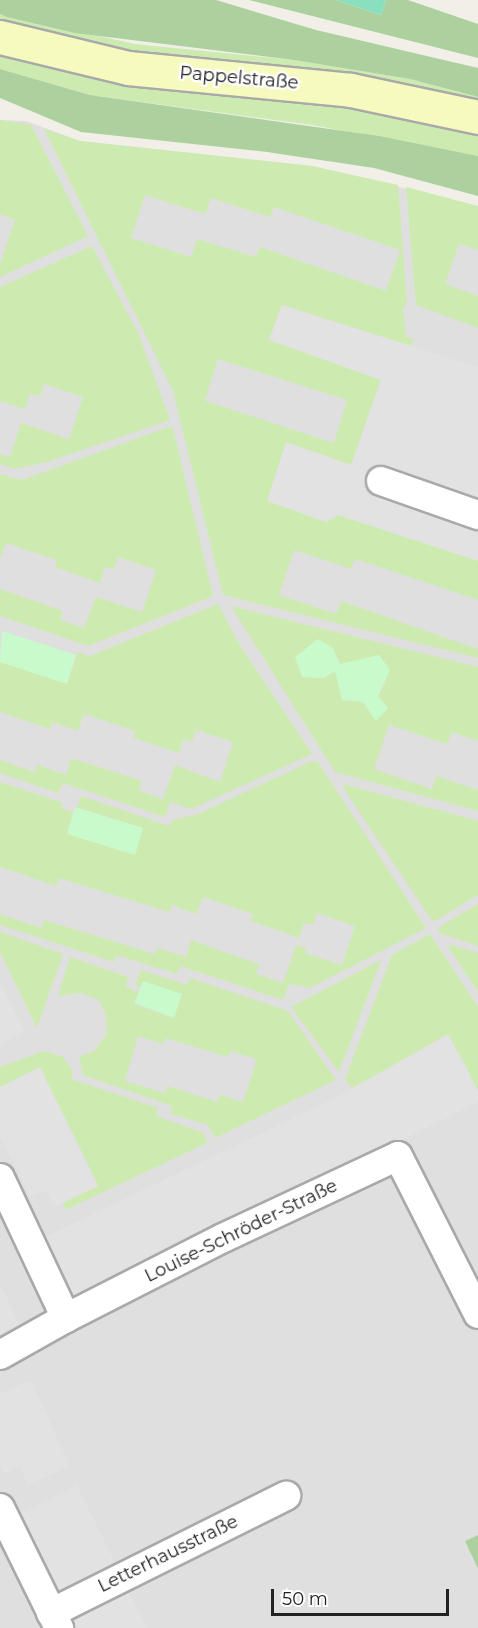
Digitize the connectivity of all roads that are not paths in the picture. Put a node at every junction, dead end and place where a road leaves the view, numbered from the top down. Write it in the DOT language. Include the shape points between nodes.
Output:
graph roads {
  1 [pos="0,37"];
  2 [pos="478,117"];
  3 [pos="381,481"];
  4 [pos="478,515"];
  5 [pos="0,1178"];
  6 [pos="478,1314"];
  7 [pos="66,1318"];
  8 [pos="0,1355"];
  9 [pos="286,1496"];
  10 [pos="0,1508"];
  11 [pos="55,1620"];
  1 -- 2 [label="street, Pappelstraße" via="118,66 351,90"];
  3 -- 4 [label="street"];
  5 -- 7 [label="street"];
  6 -- 7 [label="street, Louise-Schröder-Straße" via="398,1156"];
  7 -- 8 [label="street"];
  9 -- 11 [label="street, Letterhausstraße"];
  10 -- 11 [label="street, Letterhausstraße"];
}
